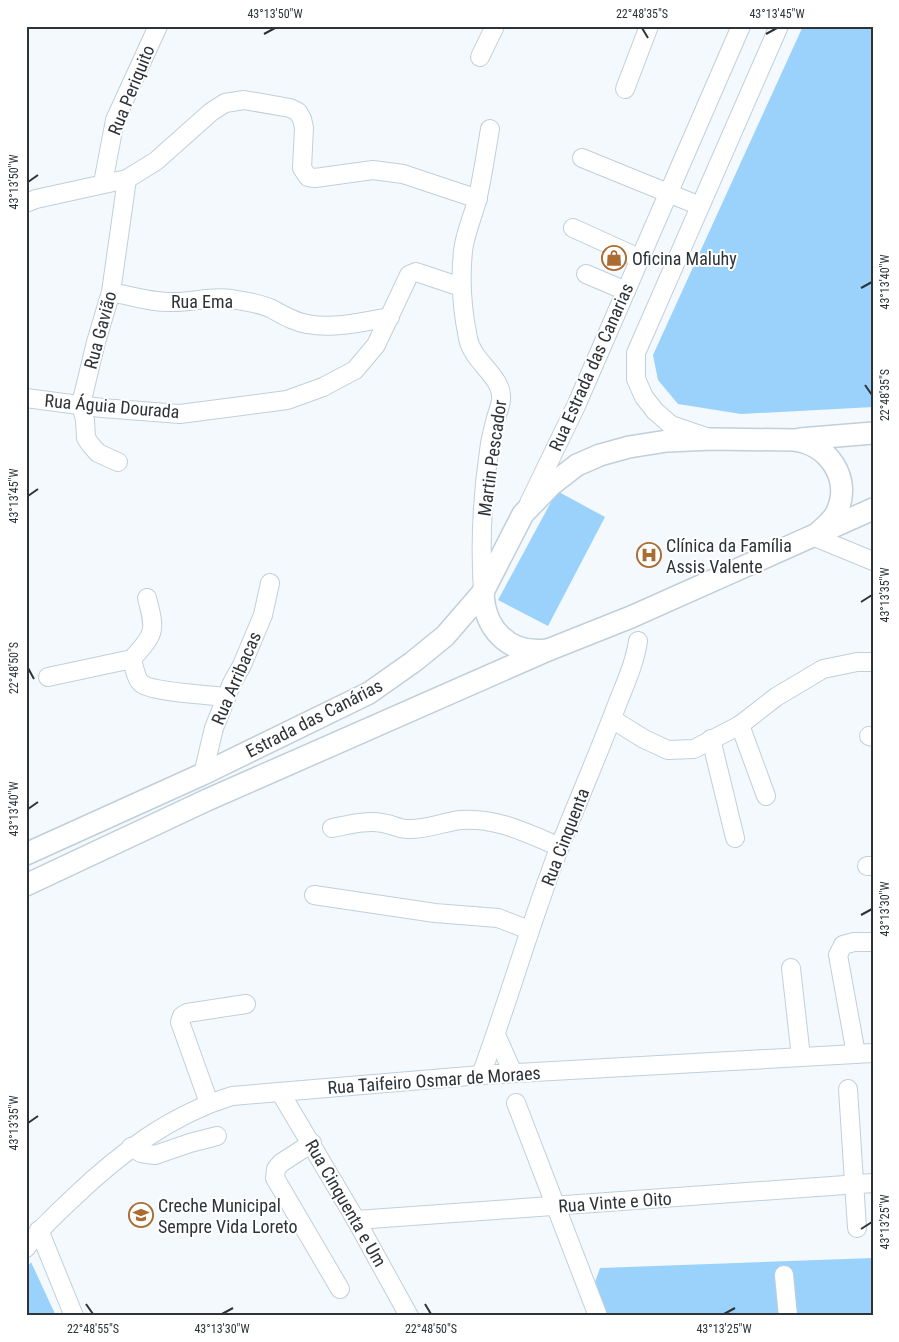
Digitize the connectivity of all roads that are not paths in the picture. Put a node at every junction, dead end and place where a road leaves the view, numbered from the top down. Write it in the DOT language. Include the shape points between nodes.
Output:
graph roads {
  1 [pos="157,26"];
  2 [pos="495,26"];
  3 [pos="649,26"];
  4 [pos="741,26"];
  5 [pos="780,26"];
  6 [pos="480,57"];
  7 [pos="625,89"];
  8 [pos="490,129"];
  9 [pos="582,158"];
  10 [pos="127,179"];
  11 [pos="103,183"];
  12 [pos="668,192"];
  13 [pos="478,199"];
  14 [pos="26,203"];
  15 [pos="700,206"];
  16 [pos="573,228"];
  17 [pos="640,258"];
  18 [pos="586,274"];
  19 [pos="461,287"];
  20 [pos="626,291"];
  21 [pos="111,292"];
  22 [pos="390,317"];
  23 [pos="26,398"];
  24 [pos="81,404"];
  25 [pos="873,433"];
  26 [pos="712,438"];
  27 [pos="787,440"];
  28 [pos="118,462"];
  29 [pos="873,509"];
  30 [pos="524,514"];
  31 [pos="815,534"];
  32 [pos="873,561"];
  33 [pos="270,583"];
  34 [pos="483,592"];
  35 [pos="148,598"];
  36 [pos="638,641"];
  37 [pos="548,650"];
  38 [pos="132,659"];
  39 [pos="873,662"];
  40 [pos="48,677"];
  41 [pos="226,697"];
  42 [pos="612,719"];
  43 [pos="740,725"];
  44 [pos="711,739"];
  45 [pos="203,774"];
  46 [pos="766,796"];
  47 [pos="332,828"];
  48 [pos="735,838"];
  49 [pos="560,847"];
  50 [pos="27,853"];
  51 [pos="26,884"];
  52 [pos="314,895"];
  53 [pos="529,930"];
  54 [pos="873,942"];
  55 [pos="791,968"];
  56 [pos="246,1004"];
  57 [pos="496,1035"];
  58 [pos="864,1054"];
  59 [pos="801,1057"];
  60 [pos="513,1073"];
  61 [pos="481,1075"];
  62 [pos="848,1089"];
  63 [pos="280,1092"];
  64 [pos="209,1103"];
  65 [pos="516,1103"];
  66 [pos="217,1136"];
  67 [pos="312,1143"];
  68 [pos="131,1147"];
  69 [pos="873,1183"];
  70 [pos="855,1184"];
  71 [pos="556,1206"];
  72 [pos="356,1220"];
  73 [pos="857,1228"];
  74 [pos="33,1229"];
  75 [pos="26,1248"];
  76 [pos="784,1275"];
  77 [pos="340,1289"];
  78 [pos="74,1316"];
  79 [pos="409,1316"];
  80 [pos="598,1316"];
  81 [pos="788,1316"];
  1 -- 11 [label="street, Rua Periquito" via="115,120"];
  2 -- 6 [label="street"];
  3 -- 7 [label="street"];
  4 -- 12 [label="street, Rua Estrada das Canarias"];
  5 -- 15 [label="street, Rua Estrada das Canarias"];
  8 -- 13 [label="street, Martin Pescador"];
  9 -- 12 [label="street"];
  10 -- 11 [label="street"];
  10 -- 13 [label="street" via="156,161 211,112 225,103 244,100 298,112 304,128 302,168 308,177 373,170 403,174"];
  10 -- 21 [label="street, Rua Gavião"];
  11 -- 14 [label="street"];
  12 -- 15 [label="street"];
  12 -- 17 [label="street, Rua Estrada das Canarias"];
  13 -- 19 [label="street, Martin Pescador" via="465,236"];
  15 -- 26 [label="street, Rua Estrada das Canarias" via="636,353 636,379 644,397 671,424"];
  16 -- 17 [label="street"];
  17 -- 20 [label="street, Rua Estrada das Canarias"];
  18 -- 20 [label="street"];
  19 -- 22 [label="street, Rua Águia Dourada" via="412,273"];
  19 -- 34 [label="street, Martin Pescador" via="468,340 476,358 498,383 502,393 489,451 484,500"];
  20 -- 30 [label="street, Rua Estrada das Canarias"];
  21 -- 22 [label="street, Rua Ema" via="172,303 229,299 270,308 306,324 358,323"];
  21 -- 24 [label="street, Rua Gavião"];
  22 -- 24 [label="street, Rua Águia Dourada" via="376,345 355,370 288,400 180,414"];
  23 -- 24 [label="street, Rua Águia Dourada"];
  24 -- 28 [label="street, Rua Gavião" via="86,420 86,438 98,453"];
  25 -- 27 [label="main road"];
  26 -- 27 [label="main road, Estrada das Canárias"];
  26 -- 30 [label="main road, Estrada das Canárias" via="667,441 600,455 577,465 550,485"];
  27 -- 31 [label="main road" via="807,442 824,452 839,474 842,487 837,513"];
  29 -- 31 [label="main road, Estrada das Canárias"];
  30 -- 34 [label="main road, Estrada das Canárias"];
  31 -- 32 [label="street"];
  31 -- 37 [label="main road, Estrada das Canárias" via="631,617"];
  33 -- 41 [label="street, Rua Arribacas" via="263,615"];
  34 -- 37 [label="main road" via="486,617 501,637 523,649"];
  34 -- 45 [label="main road, Estrada das Canárias" via="445,636 369,693"];
  35 -- 38 [label="street" via="152,632"];
  36 -- 42 [label="street, Rua Cinquenta"];
  37 -- 51 [label="main road, Estrada das Canárias" via="207,800"];
  38 -- 40 [label="street"];
  38 -- 41 [label="street" via="138,680 143,685"];
  39 -- 43 [label="street" via="823,669 776,697"];
  41 -- 45 [label="street, Rua Arribacas" via="214,728"];
  42 -- 44 [label="street" via="668,750 694,749"];
  42 -- 49 [label="street, Rua Cinquenta"];
  43 -- 44 [label="street"];
  43 -- 46 [label="street"];
  44 -- 48 [label="street"];
  45 -- 50 [label="main road, Estrada das Canárias"];
  47 -- 49 [label="street" via="376,822 413,829 473,820 509,827"];
  49 -- 53 [label="street, Rua Cinquenta"];
  52 -- 53 [label="street" via="421,911 498,918"];
  53 -- 57 [label="street, Rua Cinquenta"];
  54 -- 58 [label="street" via="848,943 843,945 838,955"];
  55 -- 59 [label="street"];
  56 -- 64 [label="street" via="182,1016 180,1022"];
  57 -- 60 [label="street"];
  57 -- 61 [label="street, Rua Cinquenta"];
  58 -- 59 [label="street, Rua Taifeiro Osmar de Moraes"];
  59 -- 60 [label="street, Rua Taifeiro Osmar de Moraes"];
  60 -- 61 [label="street, Rua Taifeiro Osmar de Moraes"];
  61 -- 63 [label="street, Rua Taifeiro Osmar de Moraes"];
  62 -- 70 [label="street"];
  63 -- 64 [label="street, Rua Taifeiro Osmar de Moraes" via="232,1096"];
  63 -- 67 [label="street, Rua Cinquenta e Um"];
  64 -- 68 [label="street, Rua Taifeiro Osmar de Moraes"];
  65 -- 71 [label="street"];
  66 -- 68 [label="street" via="155,1155 141,1153"];
  67 -- 72 [label="street, Rua Cinquenta e Um"];
  67 -- 77 [label="street" via="281,1164 276,1169 275,1178"];
  68 -- 74 [label="street, Rua Taifeiro Osmar de Moraes"];
  69 -- 70 [label="street, Rua Vinte e Oito"];
  70 -- 71 [label="street, Rua Vinte e Oito"];
  70 -- 73 [label="street"];
  71 -- 72 [label="street, Rua Vinte e Oito"];
  71 -- 80 [label="street"];
  72 -- 79 [label="street, Rua Cinquenta e Um"];
  74 -- 75 [label="street, Rua Taifeiro Osmar de Moraes"];
  74 -- 78 [label="street"];
  76 -- 81 [label="street"];
}
